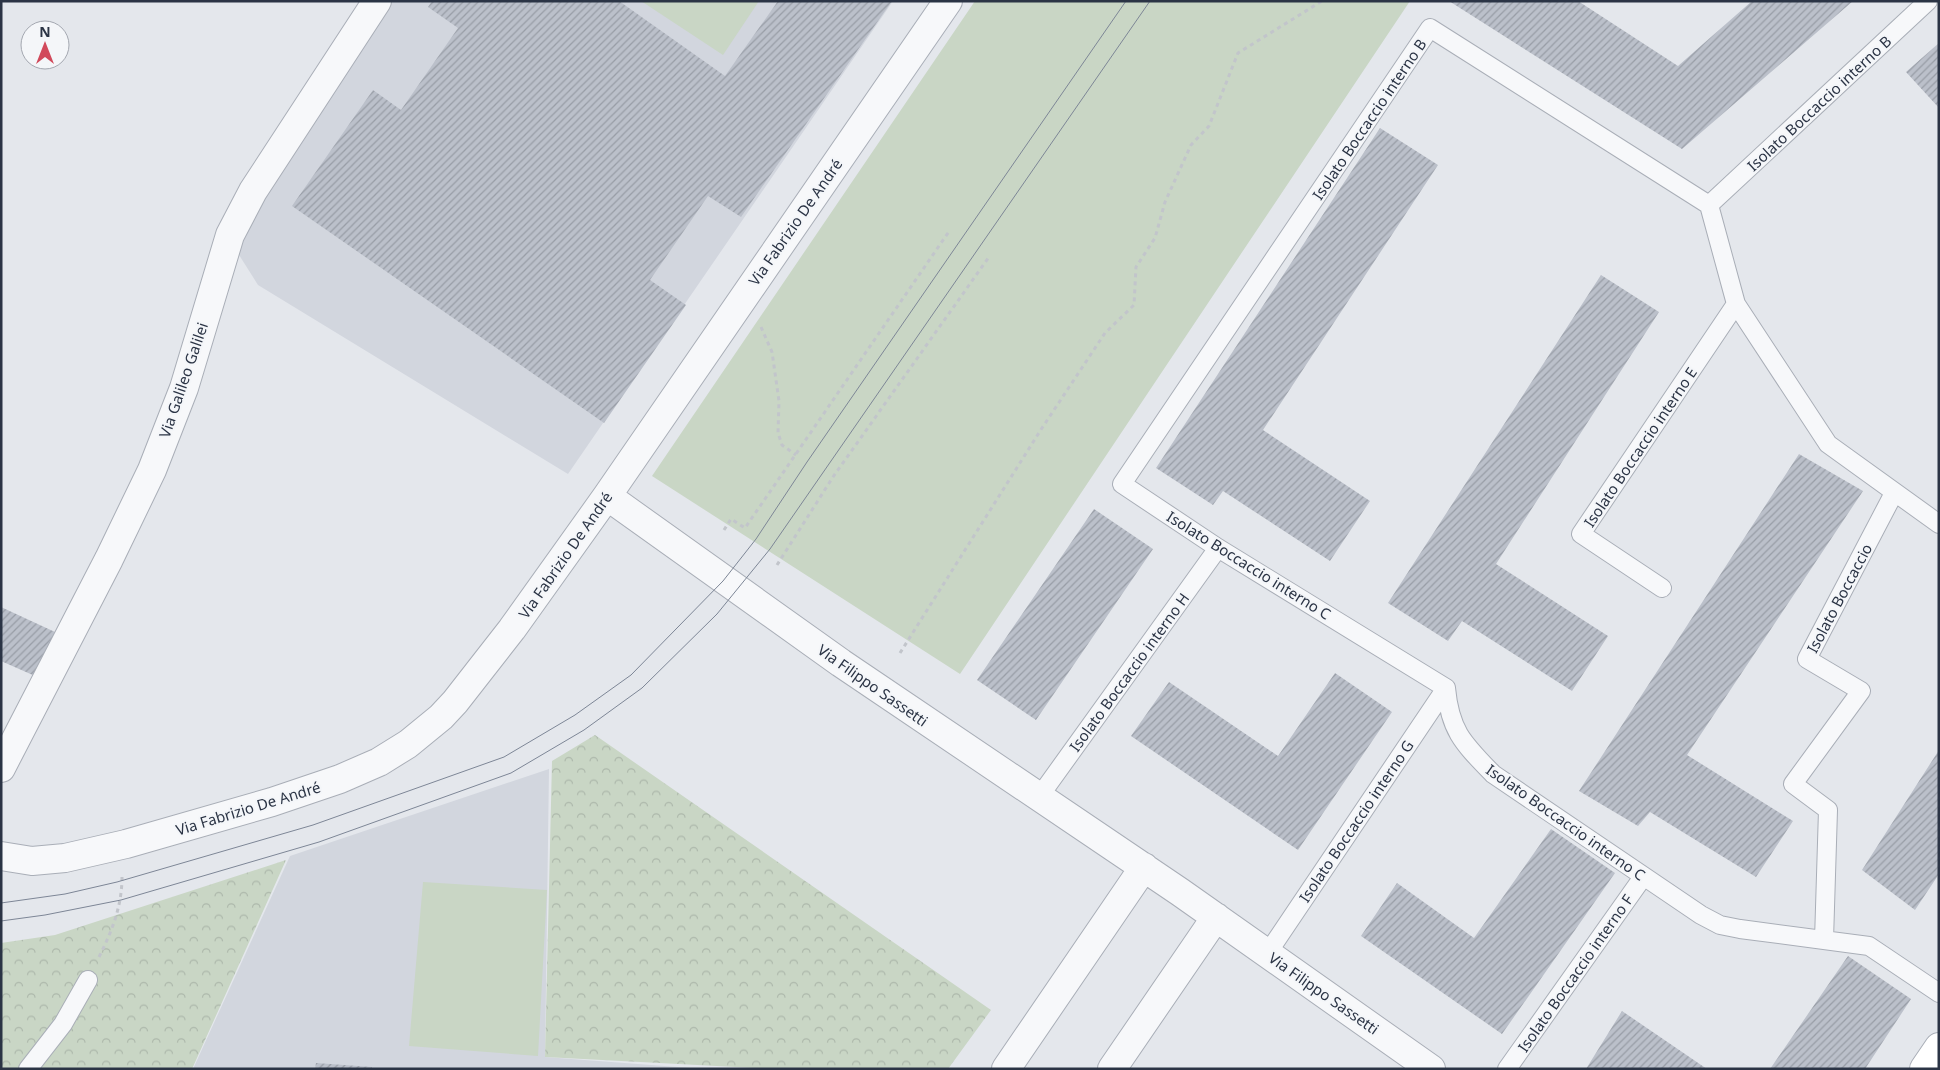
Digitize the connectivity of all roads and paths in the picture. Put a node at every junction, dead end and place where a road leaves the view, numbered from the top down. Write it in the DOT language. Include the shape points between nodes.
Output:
graph roads {
  1 [pos="376,1"];
  2 [pos="948,1"];
  3 [pos="1322,1"];
  4 [pos="1928,1"];
  5 [pos="1709,205"];
  6 [pos="950,230"];
  7 [pos="989,257"];
  8 [pos="1736,304"];
  9 [pos="757,319"];
  10 [pos="796,455"];
  11 [pos="1122,484"];
  12 [pos="1894,493"];
  13 [pos="607,496"];
  14 [pos="1939,524"];
  15 [pos="724,530"];
  16 [pos="1218,548"];
  17 [pos="777,565"];
  18 [pos="1662,588"];
  19 [pos="900,653"];
  20 [pos="1446,688"];
  21 [pos="1,768"];
  22 [pos="1039,797"];
  23 [pos="1,856"];
  24 [pos="1144,868"];
  25 [pos="122,870"];
  26 [pos="1643,877"];
  27 [pos="1216,917"];
  28 [pos="1824,940"];
  29 [pos="1267,954"];
  30 [pos="88,980"];
  31 [pos="1939,993"];
  32 [pos="1939,1047"];
  33 [pos="28,1069"];
  34 [pos="1006,1069"];
  35 [pos="1112,1069"];
  36 [pos="1431,1069"];
  37 [pos="1507,1069"];
  38 [pos="1924,1069"];
  1 -- 21 [label="street, Via Galileo Galilei" via="253,191 230,235 184,388 152,470"];
  2 -- 13 [label="street, Via Fabrizio De André"];
  3 -- 19 [label="path" via="1238,53 1208,126 1191,145 1165,202 1155,238 1136,267 1134,305 1105,333"];
  4 -- 5 [label="lane, Isolato Boccaccio interno B"];
  5 -- 8 [label="lane"];
  5 -- 11 [label="lane, Isolato Boccaccio interno B" via="1430,28"];
  6 -- 10 [label="path"];
  7 -- 17 [label="path" via="833,478"];
  8 -- 12 [label="lane" via="1828,444"];
  8 -- 18 [label="lane, Isolato Boccaccio interno E" via="1581,534"];
  9 -- 10 [label="path" via="772,352 779,401 778,432 782,445"];
  10 -- 15 [label="path" via="745,528 731,519"];
  11 -- 16 [label="lane, Isolato Boccaccio interno C"];
  12 -- 14 [label="lane"];
  12 -- 28 [label="lane, Isolato Boccaccio" via="1807,659 1861,691 1793,784 1828,810"];
  13 -- 22 [label="street, Via Filippo Sassetti" via="849,669"];
  13 -- 23 [label="street, Via Fabrizio De André" via="512,629 455,702 426,730 394,753 340,779 126,844 48,860"];
  16 -- 20 [label="lane, Isolato Boccaccio interno C"];
  16 -- 22 [label="lane, Isolato Boccaccio interno H"];
  20 -- 26 [label="lane, Isolato Boccaccio interno C" via="1452,724 1493,774"];
  20 -- 29 [label="lane, Isolato Boccaccio interno G"];
  22 -- 24 [label="street, Via Filippo Sassetti"];
  24 -- 27 [label="street, Via Filippo Sassetti"];
  24 -- 34 [label="street"];
  25 -- 30 [label="path" via="121,900 113,929"];
  26 -- 28 [label="lane, Isolato Boccaccio interno C" via="1720,924"];
  26 -- 37 [label="lane, Isolato Boccaccio interno F"];
  27 -- 29 [label="street, Via Filippo Sassetti"];
  27 -- 35 [label="street"];
  28 -- 31 [label="lane, Isolato Boccaccio interno C" via="1869,946"];
  29 -- 36 [label="street, Via Filippo Sassetti"];
  30 -- 33 [label="lane" via="63,1024"];
  32 -- 38 [label="street"];
}
